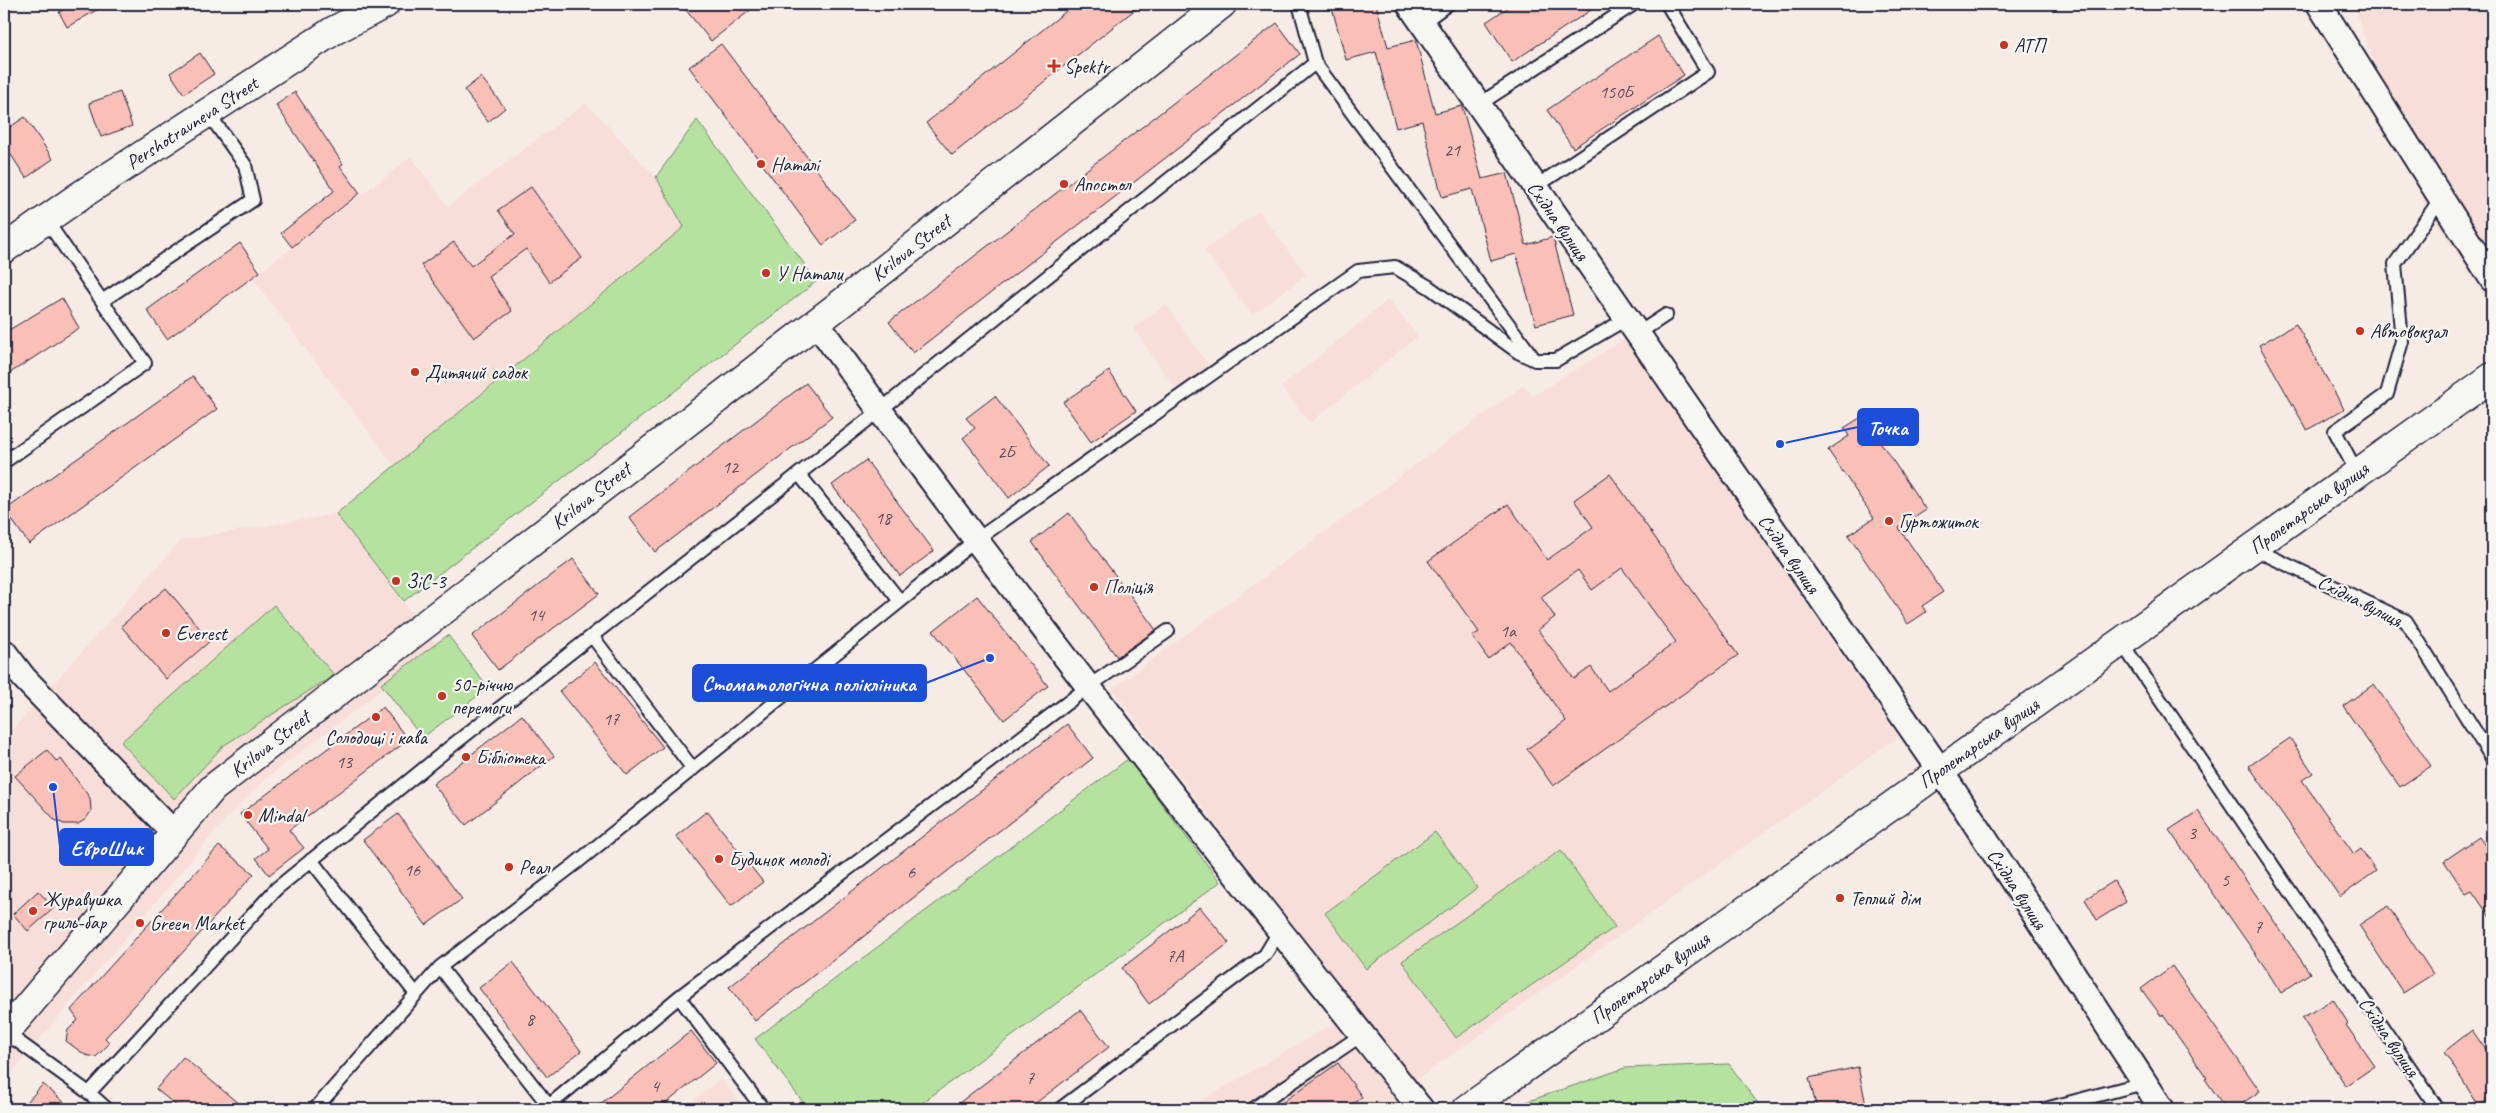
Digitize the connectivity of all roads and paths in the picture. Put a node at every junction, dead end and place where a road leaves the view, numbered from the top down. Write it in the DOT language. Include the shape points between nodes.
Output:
graph roads {
  1 [pos="385,4"];
  2 [pos="1222,4"];
  3 [pos="1299,4"];
  4 [pos="1448,4"];
  5 [pos="1634,4"];
  6 [pos="1667,4"];
  7 [pos="2318,4"];
  8 [pos="1415,13"];
  9 [pos="1315,63"];
  10 [pos="1478,105"];
  11 [pos="208,113"];
  12 [pos="1535,187"];
  13 [pos="2442,198"];
  14 [pos="46,220"];
  15 [pos="4,249"];
  16 [pos="2492,279"];
  17 [pos="102,301"];
  18 [pos="1666,315"];
  19 [pos="816,322"];
  20 [pos="1631,327"];
  21 [pos="1536,360"];
  22 [pos="2490,384"];
  23 [pos="879,411"];
  24 [pos="4,462"];
  25 [pos="2357,473"];
  26 [pos="799,474"];
  27 [pos="976,540"];
  28 [pos="2252,548"];
  29 [pos="900,601"];
  30 [pos="1168,630"];
  31 [pos="592,636"];
  32 [pos="2121,642"];
  33 [pos="4,652"];
  34 [pos="1088,687"];
  35 [pos="2492,758"];
  36 [pos="693,769"];
  37 [pos="1940,770"];
  38 [pos="174,833"];
  39 [pos="311,860"];
  40 [pos="1280,930"];
  41 [pos="440,967"];
  42 [pos="416,994"];
  43 [pos="680,997"];
  44 [pos="4,1033"];
  45 [pos="1363,1034"];
  46 [pos="2144,1083"];
  47 [pos="89,1093"];
  48 [pos="547,1108"];
  49 [pos="107,1109"];
  50 [pos="315,1109"];
  51 [pos="763,1109"];
  52 [pos="1060,1109"];
  53 [pos="1253,1109"];
  54 [pos="1421,1109"];
  55 [pos="1467,1109"];
  56 [pos="2045,1109"];
  57 [pos="2162,1109"];
  58 [pos="2438,1109"];
  1 -- 11 [label="street, Pershotravneva Street" via="334,31"];
  2 -- 19 [label="street, Krilova Street"];
  3 -- 9 [label="lane"];
  4 -- 8 [label="lane"];
  5 -- 10 [label="lane"];
  6 -- 12 [label="lane" via="1708,72"];
  7 -- 13 [label="street"];
  8 -- 10 [label="street, Східна вулиця"];
  9 -- 21 [label="lane"];
  9 -- 23 [label="lane"];
  10 -- 12 [label="street, Східна вулиця"];
  11 -- 14 [label="street, Pershotravneva Street"];
  11 -- 17 [label="lane" via="245,165 253,200"];
  12 -- 20 [label="street, Східна вулиця"];
  13 -- 16 [label="street"];
  13 -- 25 [label="lane" via="2395,264 2402,341 2387,394 2336,431"];
  14 -- 15 [label="street, Pershotravneva Street"];
  14 -- 17 [label="lane"];
  17 -- 24 [label="lane" via="145,364"];
  18 -- 20 [label="lane"];
  19 -- 23 [label="street"];
  19 -- 38 [label="street, Krilova Street" via="213,788"];
  20 -- 21 [label="lane" via="1556,360"];
  20 -- 37 [label="street, Східна вулиця"];
  21 -- 27 [label="lane" via="1518,352 1396,267 1358,271"];
  22 -- 25 [label="street, Пролетарська вулиця"];
  23 -- 26 [label="lane"];
  23 -- 27 [label="street"];
  25 -- 28 [label="street, Пролетарська вулиця"];
  26 -- 29 [label="lane"];
  26 -- 31 [label="lane"];
  27 -- 29 [label="lane"];
  27 -- 34 [label="street"];
  28 -- 32 [label="street, Пролетарська вулиця"];
  28 -- 35 [label="lane, Східна вулиця" via="2406,621"];
  29 -- 36 [label="lane"];
  30 -- 34 [label="lane"];
  31 -- 36 [label="lane"];
  31 -- 39 [label="lane"];
  32 -- 37 [label="street, Пролетарська вулиця"];
  32 -- 58 [label="lane, Східна вулиця"];
  33 -- 38 [label="street" via="24,678"];
  34 -- 40 [label="street"];
  34 -- 43 [label="lane"];
  36 -- 41 [label="lane"];
  37 -- 46 [label="street, Східна вулиця"];
  37 -- 55 [label="street, Пролетарська вулиця"];
  38 -- 44 [label="street, Krilova Street"];
  39 -- 42 [label="lane"];
  39 -- 47 [label="lane" via="276,889"];
  40 -- 45 [label="street"];
  40 -- 52 [label="lane" via="1265,955"];
  41 -- 42 [label="lane"];
  41 -- 48 [label="lane"];
  42 -- 50 [label="lane"];
  43 -- 48 [label="lane"];
  43 -- 51 [label="lane"];
  44 -- 47 [label="lane"];
  45 -- 53 [label="lane"];
  45 -- 54 [label="street"];
  46 -- 56 [label="lane"];
  46 -- 57 [label="street, Східна вулиця"];
  47 -- 49 [label="lane"];
}
